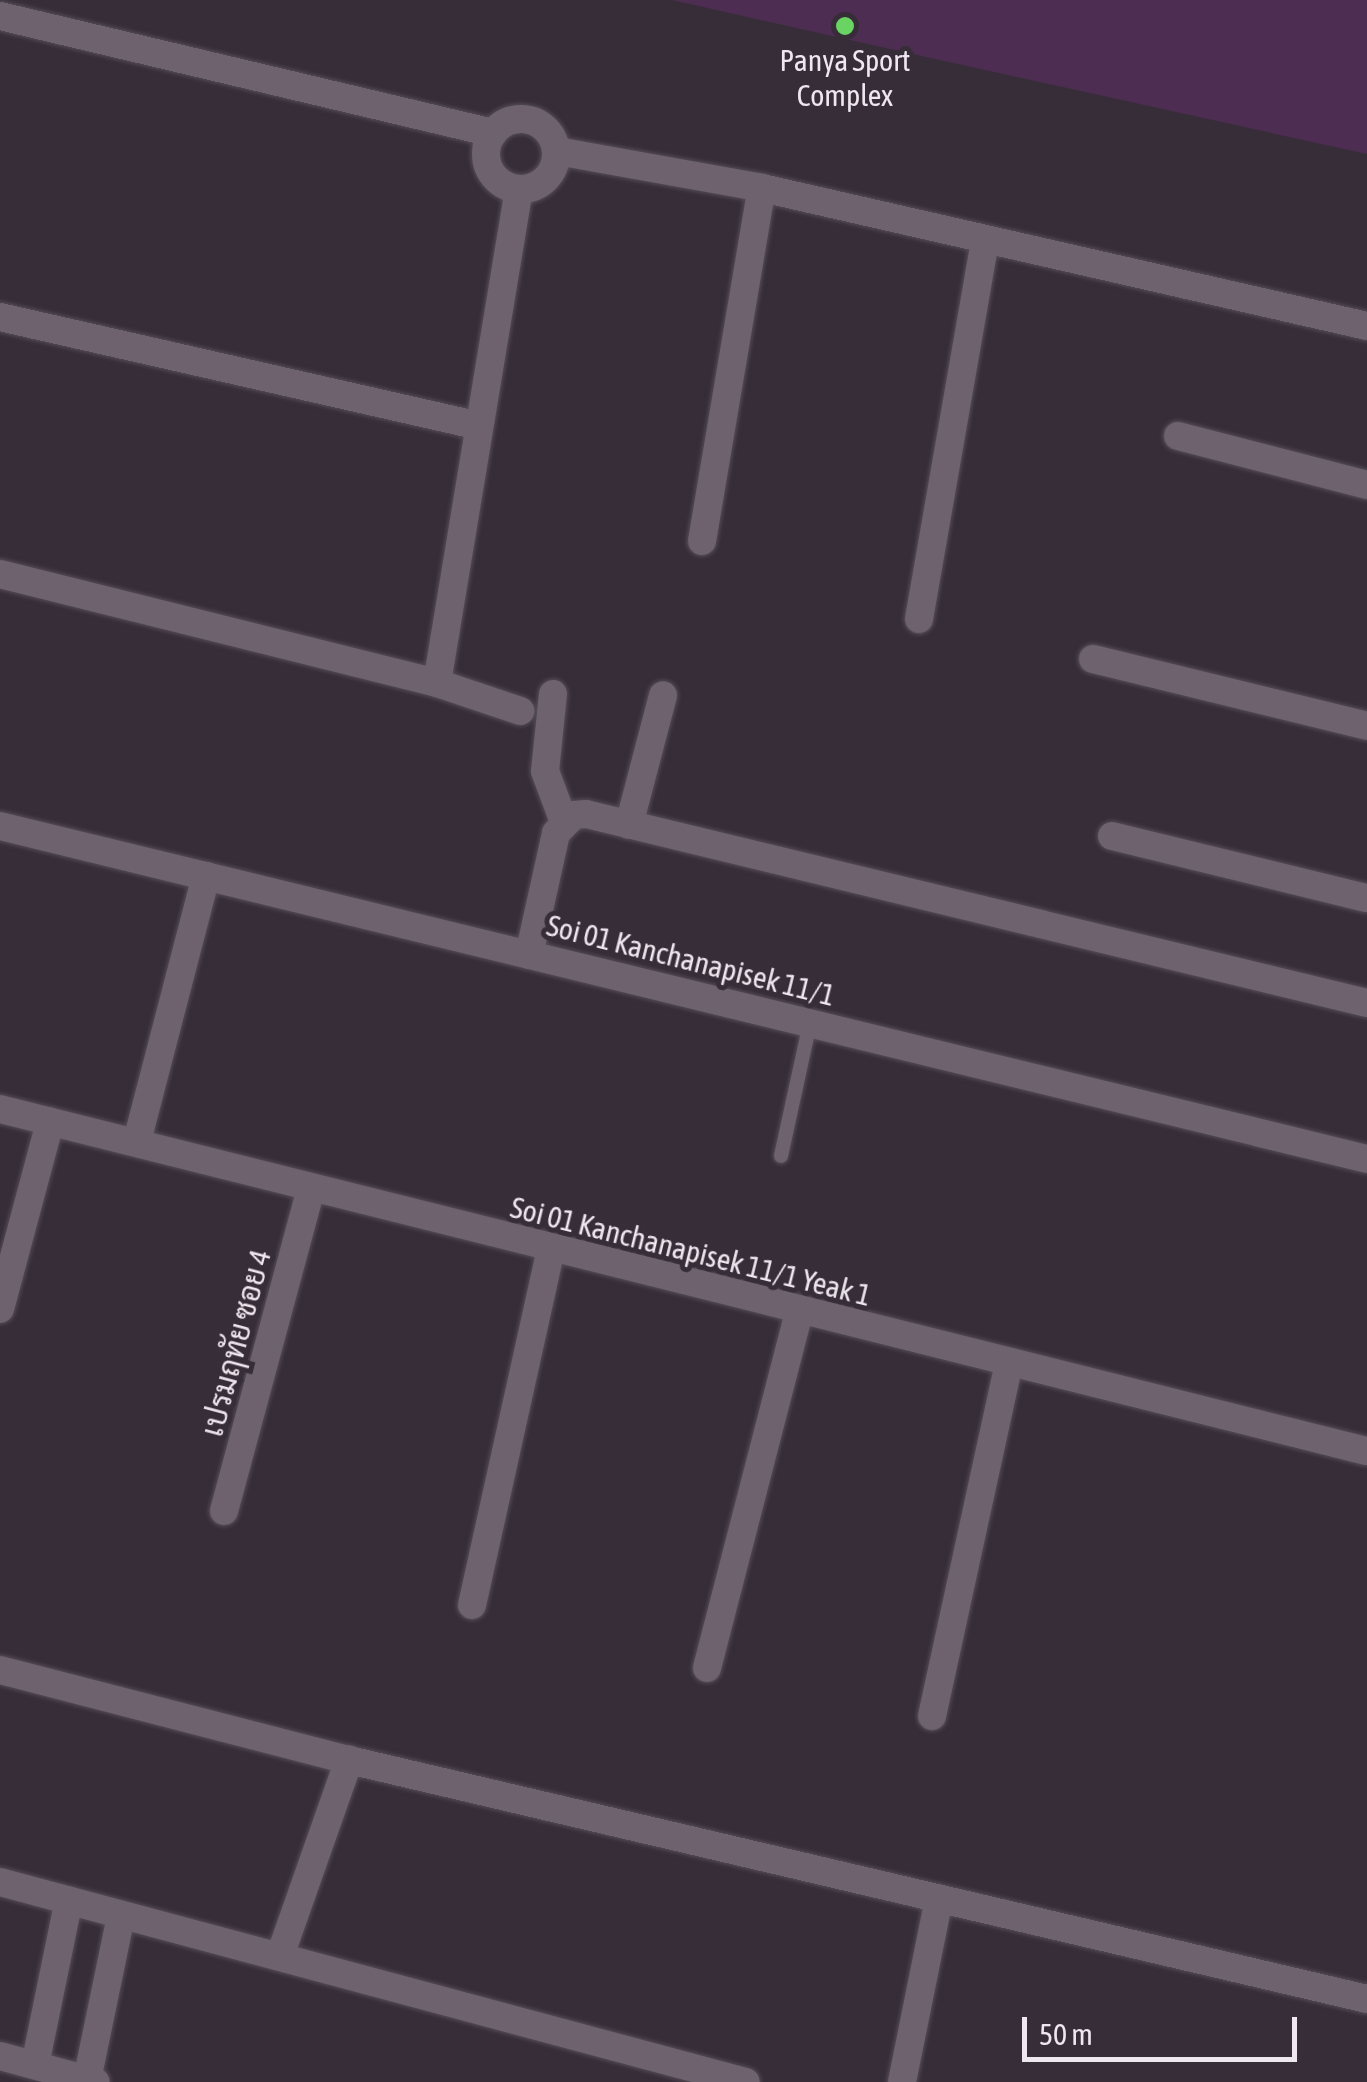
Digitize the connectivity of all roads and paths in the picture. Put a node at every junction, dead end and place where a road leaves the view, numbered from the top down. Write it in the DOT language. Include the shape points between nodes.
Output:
graph roads {
  1 [pos="0,16"];
  2 [pos="493,133"];
  3 [pos="556,150"];
  4 [pos="762,188"];
  5 [pos="519,189"];
  6 [pos="984,240"];
  7 [pos="0,318"];
  8 [pos="1367,326"];
  9 [pos="479,426"];
  10 [pos="1178,436"];
  11 [pos="1367,485"];
  12 [pos="702,540"];
  13 [pos="0,574"];
  14 [pos="919,619"];
  15 [pos="1092,659"];
  16 [pos="437,682"];
  17 [pos="553,694"];
  18 [pos="663,695"];
  19 [pos="520,711"];
  20 [pos="1367,726"];
  21 [pos="564,822"];
  22 [pos="629,824"];
  23 [pos="0,826"];
  24 [pos="1112,836"];
  25 [pos="206,876"];
  26 [pos="1367,898"];
  27 [pos="530,955"];
  28 [pos="1367,1004"];
  29 [pos="810,1022"];
  30 [pos="0,1109"];
  31 [pos="50,1122"];
  32 [pos="137,1141"];
  33 [pos="781,1156"];
  34 [pos="1367,1159"];
  35 [pos="310,1192"];
  36 [pos="552,1248"];
  37 [pos="0,1310"];
  38 [pos="799,1312"];
  39 [pos="1009,1362"];
  40 [pos="1367,1451"];
  41 [pos="224,1511"];
  42 [pos="472,1605"];
  43 [pos="708,1668"];
  44 [pos="0,1670"];
  45 [pos="932,1716"];
  46 [pos="348,1760"];
  47 [pos="0,1882"];
  48 [pos="940,1899"];
  49 [pos="69,1900"];
  50 [pos="121,1916"];
  51 [pos="281,1953"];
  52 [pos="1367,1999"];
  53 [pos="0,2056"];
  54 [pos="35,2065"];
  55 [pos="91,2081"];
  56 [pos="746,2082"];
  57 [pos="902,2082"];
  1 -- 2 [label="street"];
  2 -- 3 [label="street" via="522,118 539,123"];
  2 -- 5 [label="street" via="487,146 492,175"];
  3 -- 4 [label="street"];
  3 -- 5 [label="street" via="547,179"];
  4 -- 6 [label="street"];
  4 -- 12 [label="street"];
  5 -- 9 [label="street"];
  6 -- 8 [label="street"];
  6 -- 14 [label="street"];
  7 -- 9 [label="street"];
  9 -- 16 [label="street"];
  10 -- 11 [label="street"];
  13 -- 16 [label="street"];
  15 -- 20 [label="street"];
  16 -- 19 [label="street"];
  17 -- 21 [label="street" via="545,770"];
  18 -- 22 [label="street"];
  21 -- 22 [label="street" via="586,814"];
  21 -- 27 [label="street" via="556,833"];
  22 -- 28 [label="street"];
  23 -- 25 [label="street, Soi 01 Kanchanapisek 11/1"];
  24 -- 26 [label="street"];
  25 -- 27 [label="street, Soi 01 Kanchanapisek 11/1"];
  25 -- 32 [label="street"];
  27 -- 29 [label="street, Soi 01 Kanchanapisek 11/1"];
  29 -- 33 [label="lane"];
  29 -- 34 [label="street, Soi 01 Kanchanapisek 11/1"];
  30 -- 31 [label="street, Soi 01 Kanchanapisek 11/1 Yeak 1"];
  31 -- 32 [label="street, Soi 01 Kanchanapisek 11/1 Yeak 1"];
  31 -- 37 [label="street"];
  32 -- 35 [label="street, Soi 01 Kanchanapisek 11/1 Yeak 1"];
  35 -- 36 [label="street, Soi 01 Kanchanapisek 11/1 Yeak 1"];
  35 -- 41 [label="street, เปรมฤทัย ซอย 4"];
  36 -- 38 [label="street, Soi 01 Kanchanapisek 11/1 Yeak 1"];
  36 -- 42 [label="street"];
  38 -- 39 [label="street, Soi 01 Kanchanapisek 11/1 Yeak 1"];
  38 -- 43 [label="street"];
  39 -- 40 [label="street, Soi 01 Kanchanapisek 11/1 Yeak 1"];
  39 -- 45 [label="street"];
  44 -- 46 [label="street"];
  46 -- 48 [label="street"];
  46 -- 51 [label="street"];
  47 -- 49 [label="street"];
  48 -- 52 [label="street"];
  48 -- 57 [label="street"];
  49 -- 50 [label="street"];
  49 -- 54 [label="street"];
  50 -- 51 [label="street"];
  50 -- 55 [label="street"];
  51 -- 56 [label="street"];
  53 -- 54 [label="street"];
  54 -- 55 [label="street"];
}
